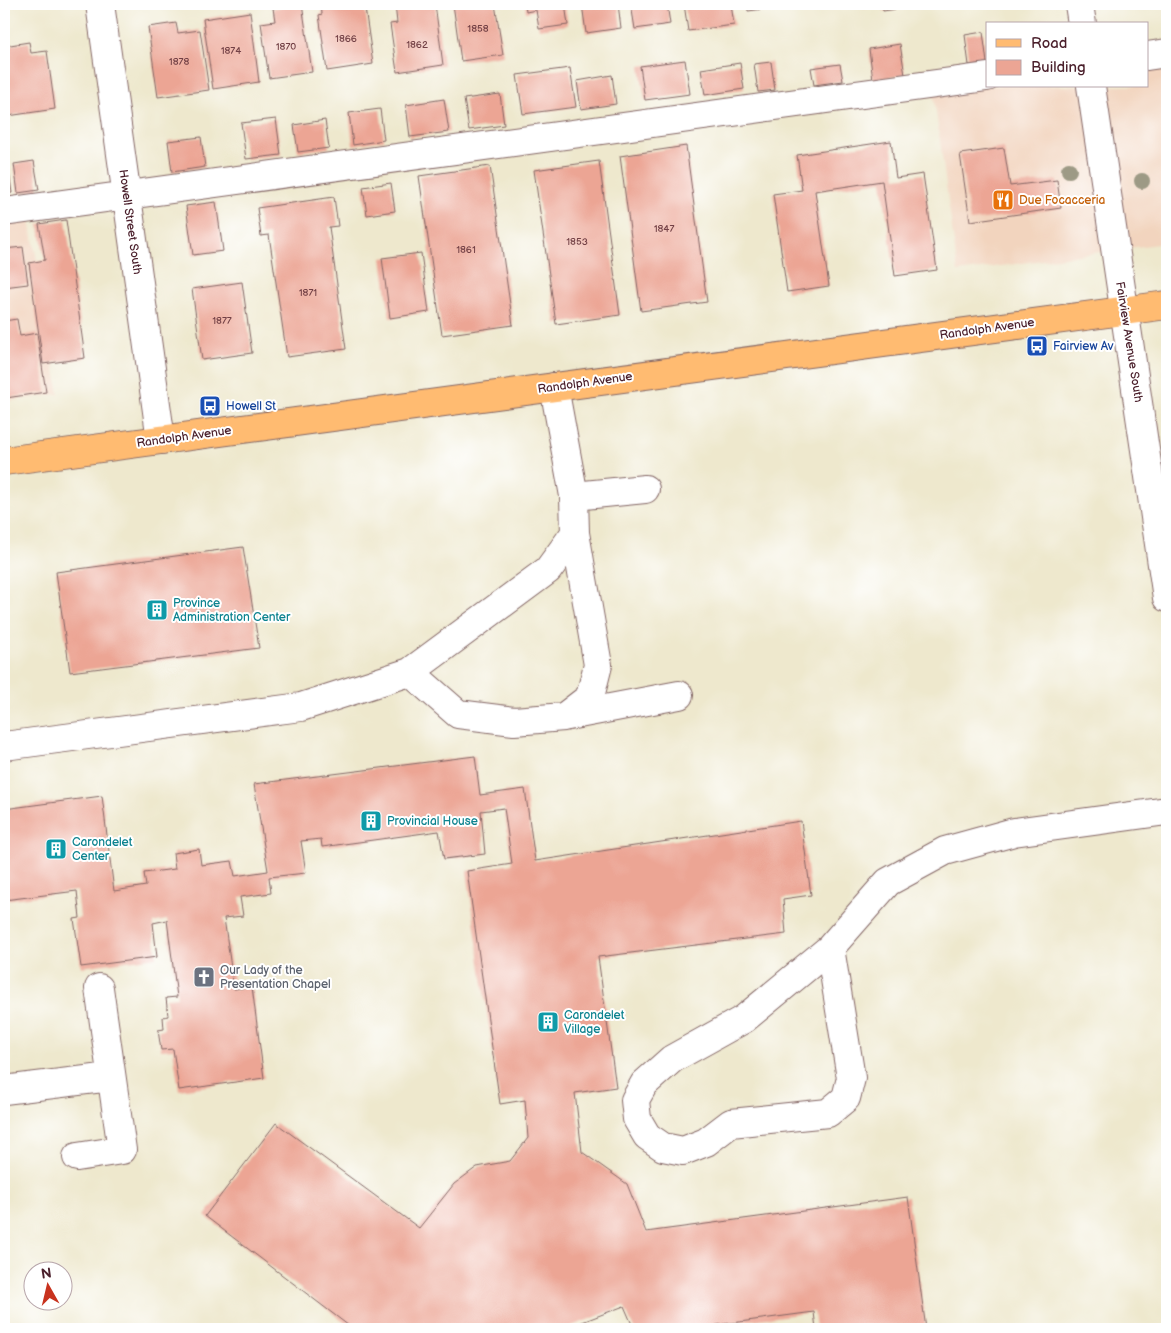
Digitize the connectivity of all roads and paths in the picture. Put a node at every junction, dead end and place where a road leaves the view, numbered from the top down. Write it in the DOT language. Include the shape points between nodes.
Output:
graph roads {
  1 [pos="100,4"];
  2 [pos="1079,4"];
  3 [pos="1082,22"];
  4 [pos="1167,53"];
  5 [pos="1148,56"];
  6 [pos="986,77"];
  7 [pos="1091,88"];
  8 [pos="127,196"];
  9 [pos="4,212"];
  10 [pos="1167,305"];
  11 [pos="1125,310"];
  12 [pos="554,387"];
  13 [pos="161,440"];
  14 [pos="4,461"];
  15 [pos="645,489"];
  16 [pos="574,496"];
  17 [pos="575,533"];
  18 [pos="1165,559"];
  19 [pos="1167,598"];
  20 [pos="410,672"];
  21 [pos="679,695"];
  22 [pos="564,717"];
  23 [pos="4,746"];
  24 [pos="1167,811"];
  25 [pos="830,948"];
  26 [pos="99,988"];
  27 [pos="111,1077"];
  28 [pos="4,1090"];
  29 [pos="77,1157"];
  1 -- 8 [label="street, Howell Street South"];
  2 -- 3 [label="street"];
  4 -- 5 [label="street"];
  6 -- 8 [label="street"];
  7 -- 11 [label="street, Fairview Avenue South"];
  8 -- 9 [label="street"];
  8 -- 13 [label="street, Howell Street South"];
  10 -- 11 [label="main road, Randolph Avenue"];
  11 -- 12 [label="main road, Randolph Avenue"];
  11 -- 18 [label="street, Fairview Avenue South"];
  12 -- 13 [label="main road, Randolph Avenue"];
  12 -- 16 [label="street"];
  13 -- 14 [label="main road, Randolph Avenue"];
  15 -- 16 [label="street"];
  16 -- 17 [label="street"];
  17 -- 20 [label="street" via="548,570"];
  17 -- 22 [label="street" via="598,665 590,697"];
  18 -- 19 [label="street, Fairview Avenue South"];
  20 -- 22 [label="street" via="458,714 514,721"];
  20 -- 23 [label="street" via="301,707"];
  21 -- 22 [label="street"];
  24 -- 25 [label="street" via="1014,832 945,851 888,882"];
  25 -- 25 [label="street" via="744,1020 672,1059 644,1084 635,1100 637,1120 647,1136 663,1147 683,1150 706,1142 731,1123 828,1113 846,1098 851,1078"];
  26 -- 27 [label="street"];
  27 -- 28 [label="street"];
  27 -- 29 [label="street" via="122,1150"];
}
